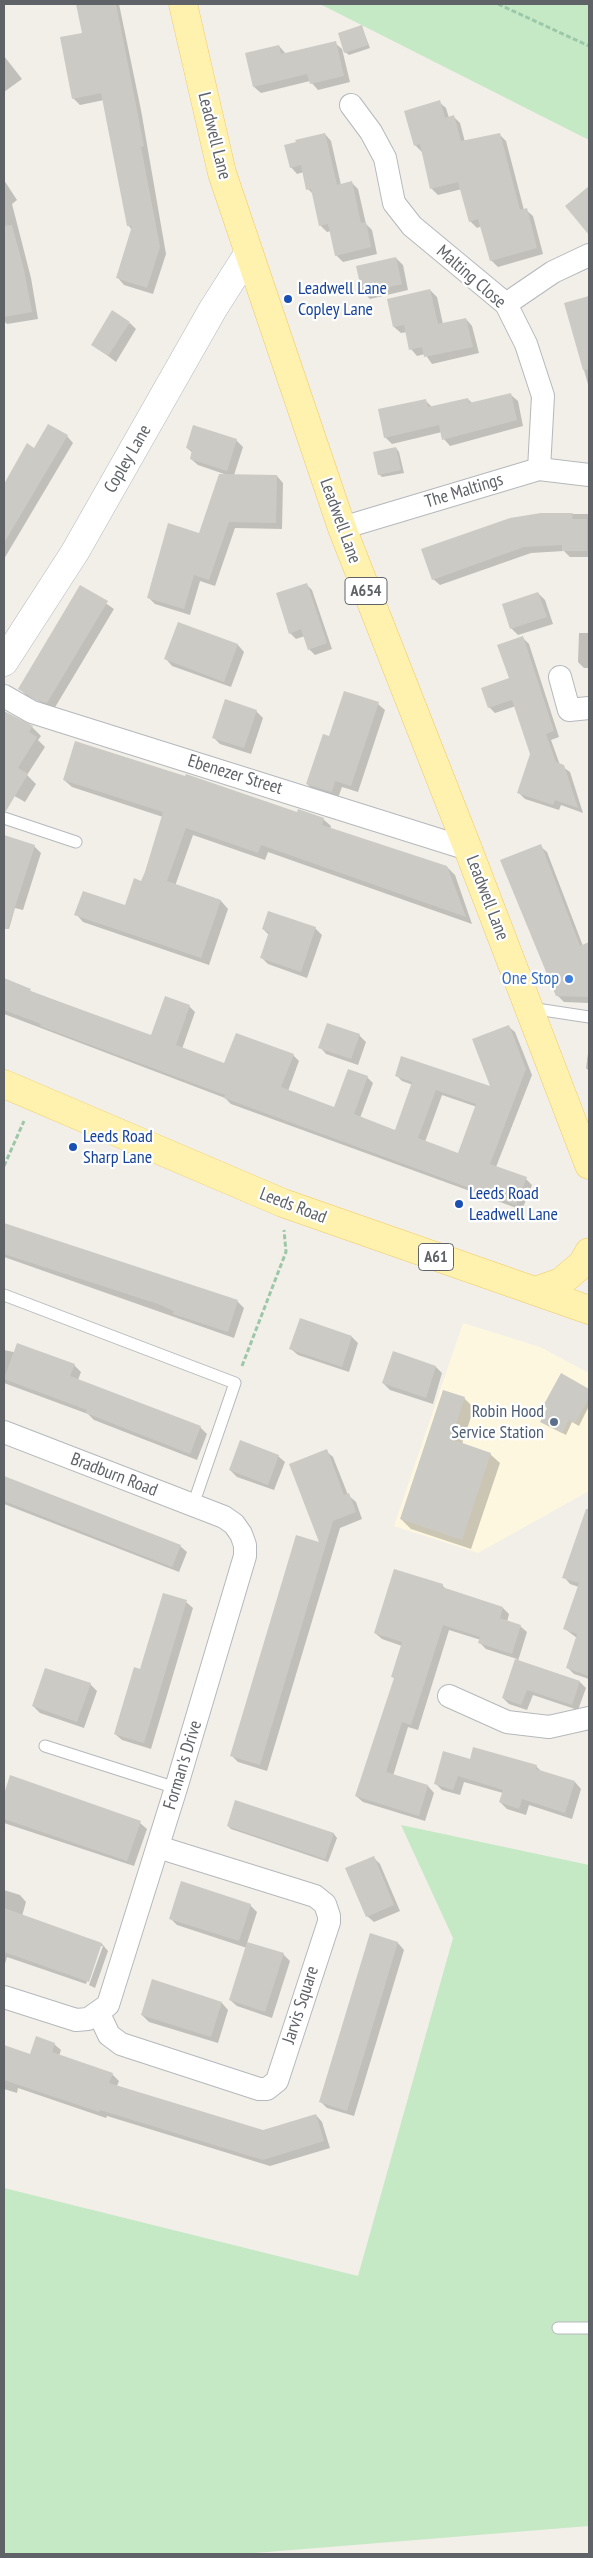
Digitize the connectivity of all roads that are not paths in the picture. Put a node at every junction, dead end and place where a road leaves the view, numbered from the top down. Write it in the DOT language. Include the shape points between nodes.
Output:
graph roads {
  1 [pos="183,4"];
  2 [pos="351,105"];
  3 [pos="248,254"];
  4 [pos="589,255"];
  5 [pos="506,304"];
  6 [pos="539,469"];
  7 [pos="589,475"];
  8 [pos="342,528"];
  9 [pos="4,662"];
  10 [pos="560,677"];
  11 [pos="4,696"];
  12 [pos="589,708"];
  13 [pos="4,818"];
  14 [pos="76,842"];
  15 [pos="468,849"];
  16 [pos="530,1008"];
  17 [pos="589,1017"];
  18 [pos="4,1084"];
  19 [pos="589,1165"];
  20 [pos="589,1252"];
  21 [pos="535,1291"];
  22 [pos="4,1295"];
  23 [pos="589,1310"];
  24 [pos="4,1432"];
  25 [pos="193,1505"];
  26 [pos="224,1517"];
  27 [pos="449,1696"];
  28 [pos="589,1718"];
  29 [pos="45,1746"];
  30 [pos="176,1788"];
  31 [pos="158,1847"];
  32 [pos="4,1997"];
  33 [pos="99,2014"];
  34 [pos="558,2328"];
  35 [pos="589,2328"];
  1 -- 3 [label="main road, Leadwell Lane / A654" via="222,173"];
  2 -- 5 [label="street, Malting Close" via="385,158 394,203 412,226"];
  3 -- 8 [label="main road, Leadwell Lane / A654"];
  3 -- 9 [label="street, Copley Lane" via="213,309 75,552"];
  4 -- 5 [label="street" via="553,272"];
  5 -- 6 [label="street, Malting Close" via="526,344 543,396"];
  6 -- 7 [label="street, The Maltings"];
  6 -- 8 [label="street, The Maltings"];
  8 -- 15 [label="main road, Leadwell Lane / A654"];
  10 -- 12 [label="street" via="569,710"];
  11 -- 15 [label="street, Ebenezer Street" via="32,712"];
  13 -- 14 [label="lane"];
  15 -- 16 [label="main road, Leadwell Lane / A654"];
  16 -- 17 [label="lane"];
  16 -- 19 [label="main road, Leadwell Lane / A654"];
  18 -- 21 [label="main road, Leeds Road / A61" via="283,1203"];
  20 -- 21 [label="main road" via="582,1264 561,1282"];
  21 -- 23 [label="main road, Leeds Road / A61"];
  22 -- 25 [label="lane" via="235,1383"];
  24 -- 25 [label="street, Bradburn Road"];
  25 -- 26 [label="street, Bradburn Road"];
  26 -- 30 [label="street, Forman's Drive" via="240,1534 245,1556"];
  27 -- 28 [label="street" via="507,1722 549,1727"];
  29 -- 30 [label="lane"];
  30 -- 31 [label="street, Forman's Drive"];
  31 -- 33 [label="street, Forman's Drive" via="113,1995"];
  31 -- 33 [label="street, Jarvis Square" via="315,1896 326,1904 328,1922 277,2081 267,2089 259,2089 121,2044 109,2035"];
  32 -- 33 [label="street" via="76,2020"];
  34 -- 35 [label="lane"];
}
